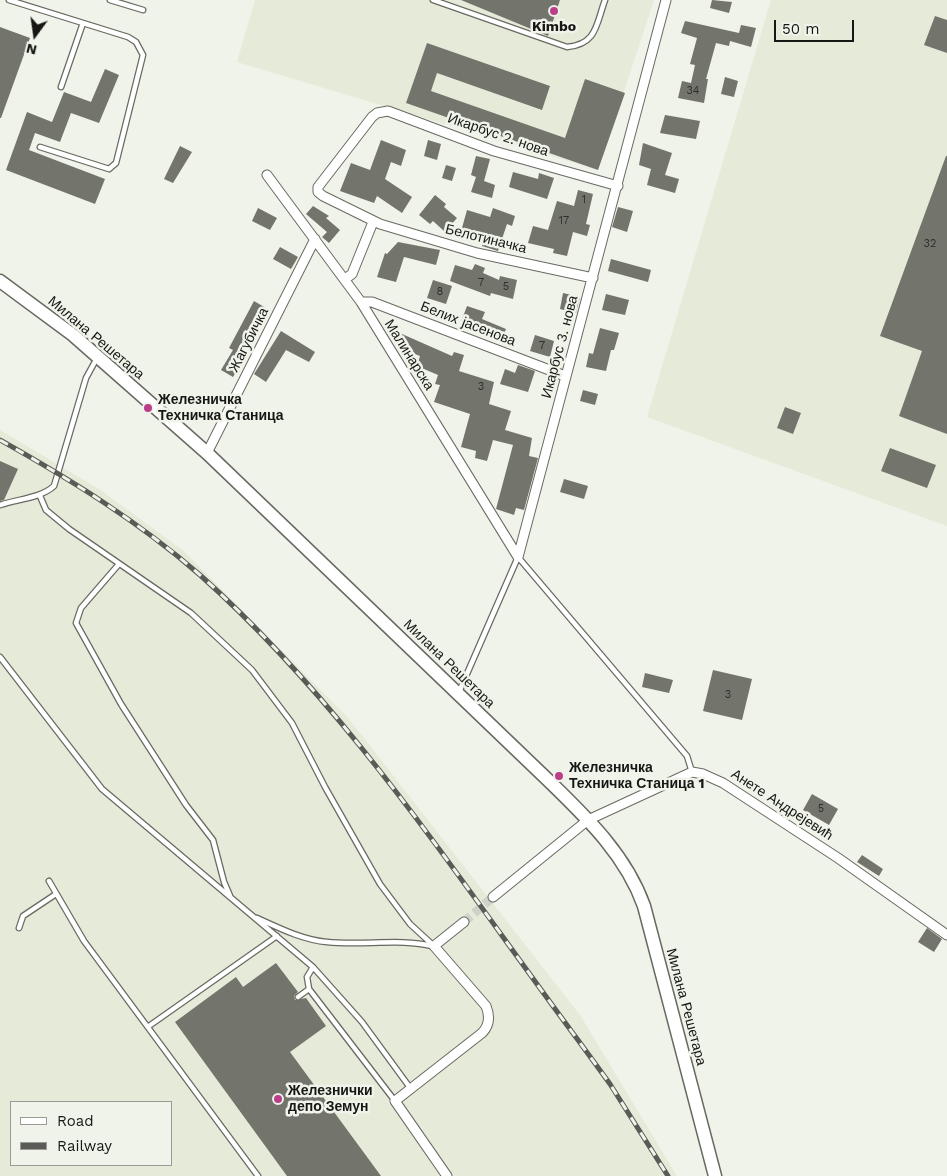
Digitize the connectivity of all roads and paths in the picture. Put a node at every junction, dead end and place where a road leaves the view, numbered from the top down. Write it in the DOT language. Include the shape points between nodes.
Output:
graph roads {
  1 [pos="9,0"];
  2 [pos="110,0"];
  3 [pos="433,0"];
  4 [pos="605,0"];
  5 [pos="666,0"];
  6 [pos="142,10"];
  7 [pos="83,23"];
  8 [pos="61,88"];
  9 [pos="40,146"];
  10 [pos="267,175"];
  11 [pos="618,186"];
  12 [pos="318,192"];
  13 [pos="373,222"];
  14 [pos="315,239"];
  15 [pos="593,278"];
  16 [pos="345,279"];
  17 [pos="0,281"];
  18 [pos="361,302"];
  19 [pos="98,356"];
  20 [pos="565,376"];
  21 [pos="207,453"];
  22 [pos="40,496"];
  23 [pos="0,505"];
  24 [pos="518,557"];
  25 [pos="120,564"];
  26 [pos="0,657"];
  27 [pos="458,694"];
  28 [pos="692,772"];
  29 [pos="588,820"];
  30 [pos="50,881"];
  31 [pos="56,894"];
  32 [pos="493,897"];
  33 [pos="231,898"];
  34 [pos="253,916"];
  35 [pos="464,922"];
  36 [pos="19,928"];
  37 [pos="947,935"];
  38 [pos="277,936"];
  39 [pos="434,946"];
  40 [pos="313,967"];
  41 [pos="309,989"];
  42 [pos="298,997"];
  43 [pos="149,1026"];
  44 [pos="411,1089"];
  45 [pos="395,1101"];
  46 [pos="258,1176"];
  47 [pos="447,1176"];
  48 [pos="715,1176"];
  1 -- 7 [label="lane"];
  2 -- 6 [label="lane"];
  3 -- 4 [label="lane" via="567,47 579,46 591,39"];
  5 -- 11 [label="street, Икарбус 3. нова"];
  7 -- 8 [label="lane"];
  7 -- 9 [label="lane" via="136,42 143,55 116,163 109,169"];
  10 -- 14 [label="street, Малинарска"];
  11 -- 12 [label="street, Икарбус 2. нова" via="494,151 393,112 382,111 372,117 318,187"];
  11 -- 15 [label="street, Икарбус 3. нова"];
  12 -- 13 [label="street, Белотиначка"];
  13 -- 15 [label="street, Белотиначка" via="477,252"];
  13 -- 16 [label="street" via="352,274"];
  14 -- 16 [label="street, Малинарска"];
  14 -- 21 [label="street, Жагубичка"];
  15 -- 20 [label="street, Икарбус 3. нова"];
  16 -- 18 [label="street, Малинарска"];
  17 -- 19 [label="street, Милана Решетара"];
  18 -- 20 [label="street, Белих јасенова" via="372,302"];
  18 -- 24 [label="street, Малинарска"];
  19 -- 21 [label="street, Милана Решетара"];
  19 -- 22 [label="lane" via="86,378 54,486"];
  20 -- 24 [label="street, Икарбус 3. нова"];
  21 -- 27 [label="street, Милана Решетара"];
  22 -- 23 [label="lane"];
  22 -- 25 [label="lane" via="46,510"];
  24 -- 27 [label="lane, Икарбус 3. нова"];
  24 -- 28 [label="lane" via="687,756"];
  25 -- 33 [label="lane" via="81,608 76,623 121,704 186,805 213,840"];
  25 -- 39 [label="lane" via="191,612 252,670 292,723 380,884 410,924"];
  26 -- 33 [label="lane" via="102,790"];
  27 -- 29 [label="street, Милана Решетара"];
  28 -- 29 [label="street"];
  28 -- 37 [label="street, Анете Андрејевић" via="723,783 838,858"];
  29 -- 32 [label="street"];
  29 -- 48 [label="street, Милана Решетара" via="636,882"];
  30 -- 31 [label="lane"];
  31 -- 36 [label="lane" via="23,916"];
  31 -- 43 [label="lane" via="84,941"];
  33 -- 34 [label="lane"];
  34 -- 38 [label="lane"];
  34 -- 39 [label="lane" via="307,938 327,942 419,942"];
  35 -- 39 [label="street"];
  38 -- 40 [label="lane"];
  38 -- 43 [label="lane"];
  39 -- 44 [label="street" via="486,1006 489,1021 482,1034"];
  40 -- 41 [label="lane" via="307,977"];
  40 -- 44 [label="lane" via="362,1022"];
  41 -- 42 [label="lane"];
  41 -- 45 [label="lane"];
  43 -- 46 [label="lane"];
  44 -- 45 [label="street"];
  45 -- 47 [label="street"];
}
